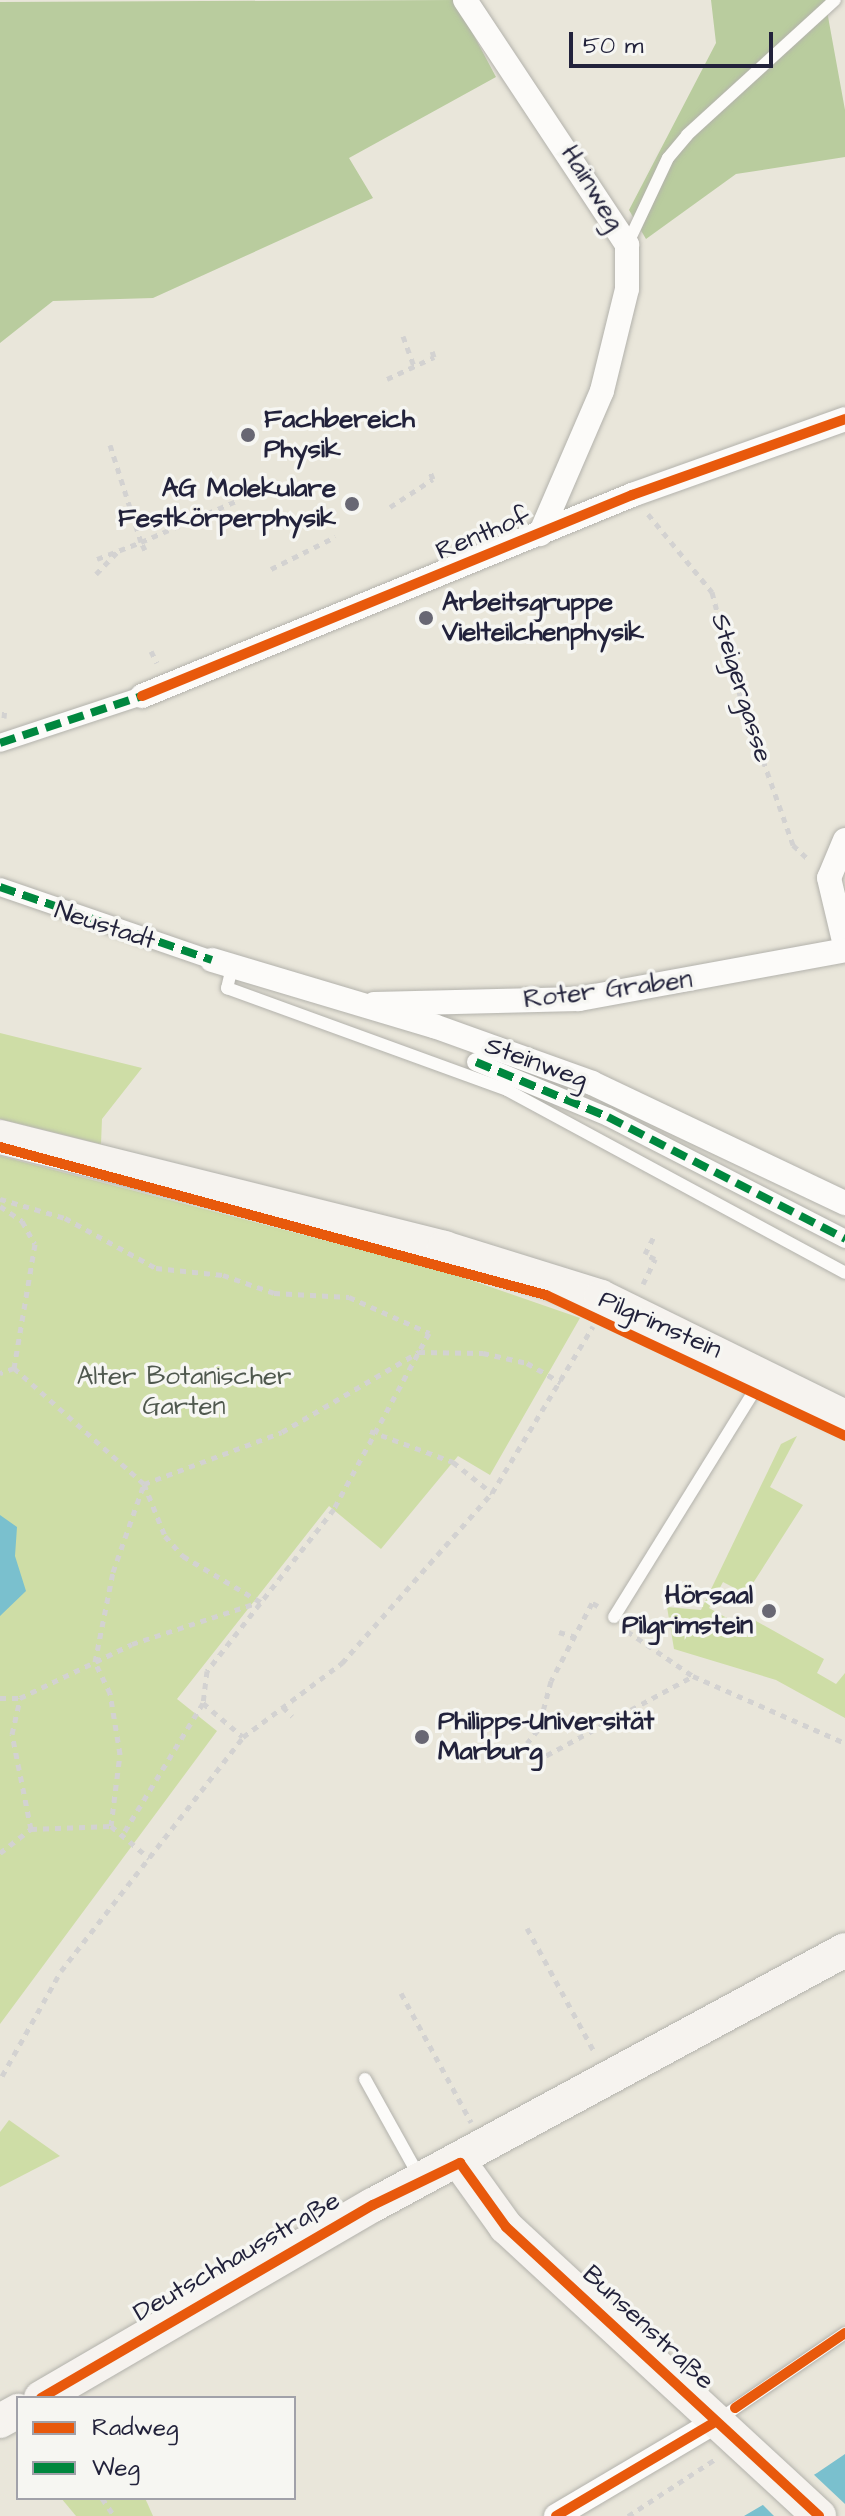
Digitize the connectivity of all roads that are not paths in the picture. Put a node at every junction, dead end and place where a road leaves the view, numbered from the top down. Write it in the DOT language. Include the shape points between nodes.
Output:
graph roads {
  1 [pos="465,0"];
  2 [pos="835,0"];
  3 [pos="627,245"];
  4 [pos="845,419"];
  5 [pos="540,534"];
  6 [pos="142,696"];
  7 [pos="0,743"];
  8 [pos="845,840"];
  9 [pos="0,887"];
  10 [pos="845,948"];
  11 [pos="222,963"];
  12 [pos="368,1006"];
  13 [pos="476,1062"];
  14 [pos="0,1137"];
  15 [pos="845,1203"];
  16 [pos="845,1239"];
  17 [pos="845,1273"];
  18 [pos="764,1374"];
  19 [pos="845,1417"];
  20 [pos="614,1617"];
  21 [pos="845,1950"];
  22 [pos="365,2079"];
  23 [pos="460,2163"];
  24 [pos="422,2180"];
  25 [pos="845,2333"];
  26 [pos="44,2396"];
  27 [pos="730,2424"];
  28 [pos="556,2516"];
  29 [pos="819,2516"];
  1 -- 3 [label="street, Hainweg"];
  2 -- 3 [label="lane" via="677,147"];
  3 -- 5 [label="street, Hainweg" via="627,289 602,391"];
  4 -- 5 [label="street, Renthof"];
  5 -- 6 [label="street, Renthof"];
  6 -- 7 [label="street, Renthof"];
  8 -- 10 [label="street" via="829,878"];
  9 -- 11 [label="street, Neustadt"];
  10 -- 12 [label="street, Roter Graben" via="579,999 400,999"];
  11 -- 12 [label="street, Steinweg"];
  11 -- 17 [label="lane" via="227,988 419,1054 590,1130"];
  12 -- 15 [label="street, Steinweg" via="592,1083"];
  13 -- 16 [label="street" via="608,1117"];
  14 -- 18 [label="main road, Pilgrimstein" via="415,1240 572,1288"];
  18 -- 19 [label="main road, Pilgrimstein"];
  18 -- 20 [label="lane"];
  21 -- 23 [label="main road, Deutschhausstraße"];
  22 -- 24 [label="lane"];
  23 -- 24 [label="main road, Deutschhausstraße"];
  23 -- 27 [label="main road, Bunsenstraße" via="506,2227"];
  24 -- 26 [label="main road, Deutschhausstraße"];
  25 -- 27 [label="lane"];
  27 -- 28 [label="street"];
  27 -- 29 [label="main road, Bunsenstraße" via="763,2467"];
}
